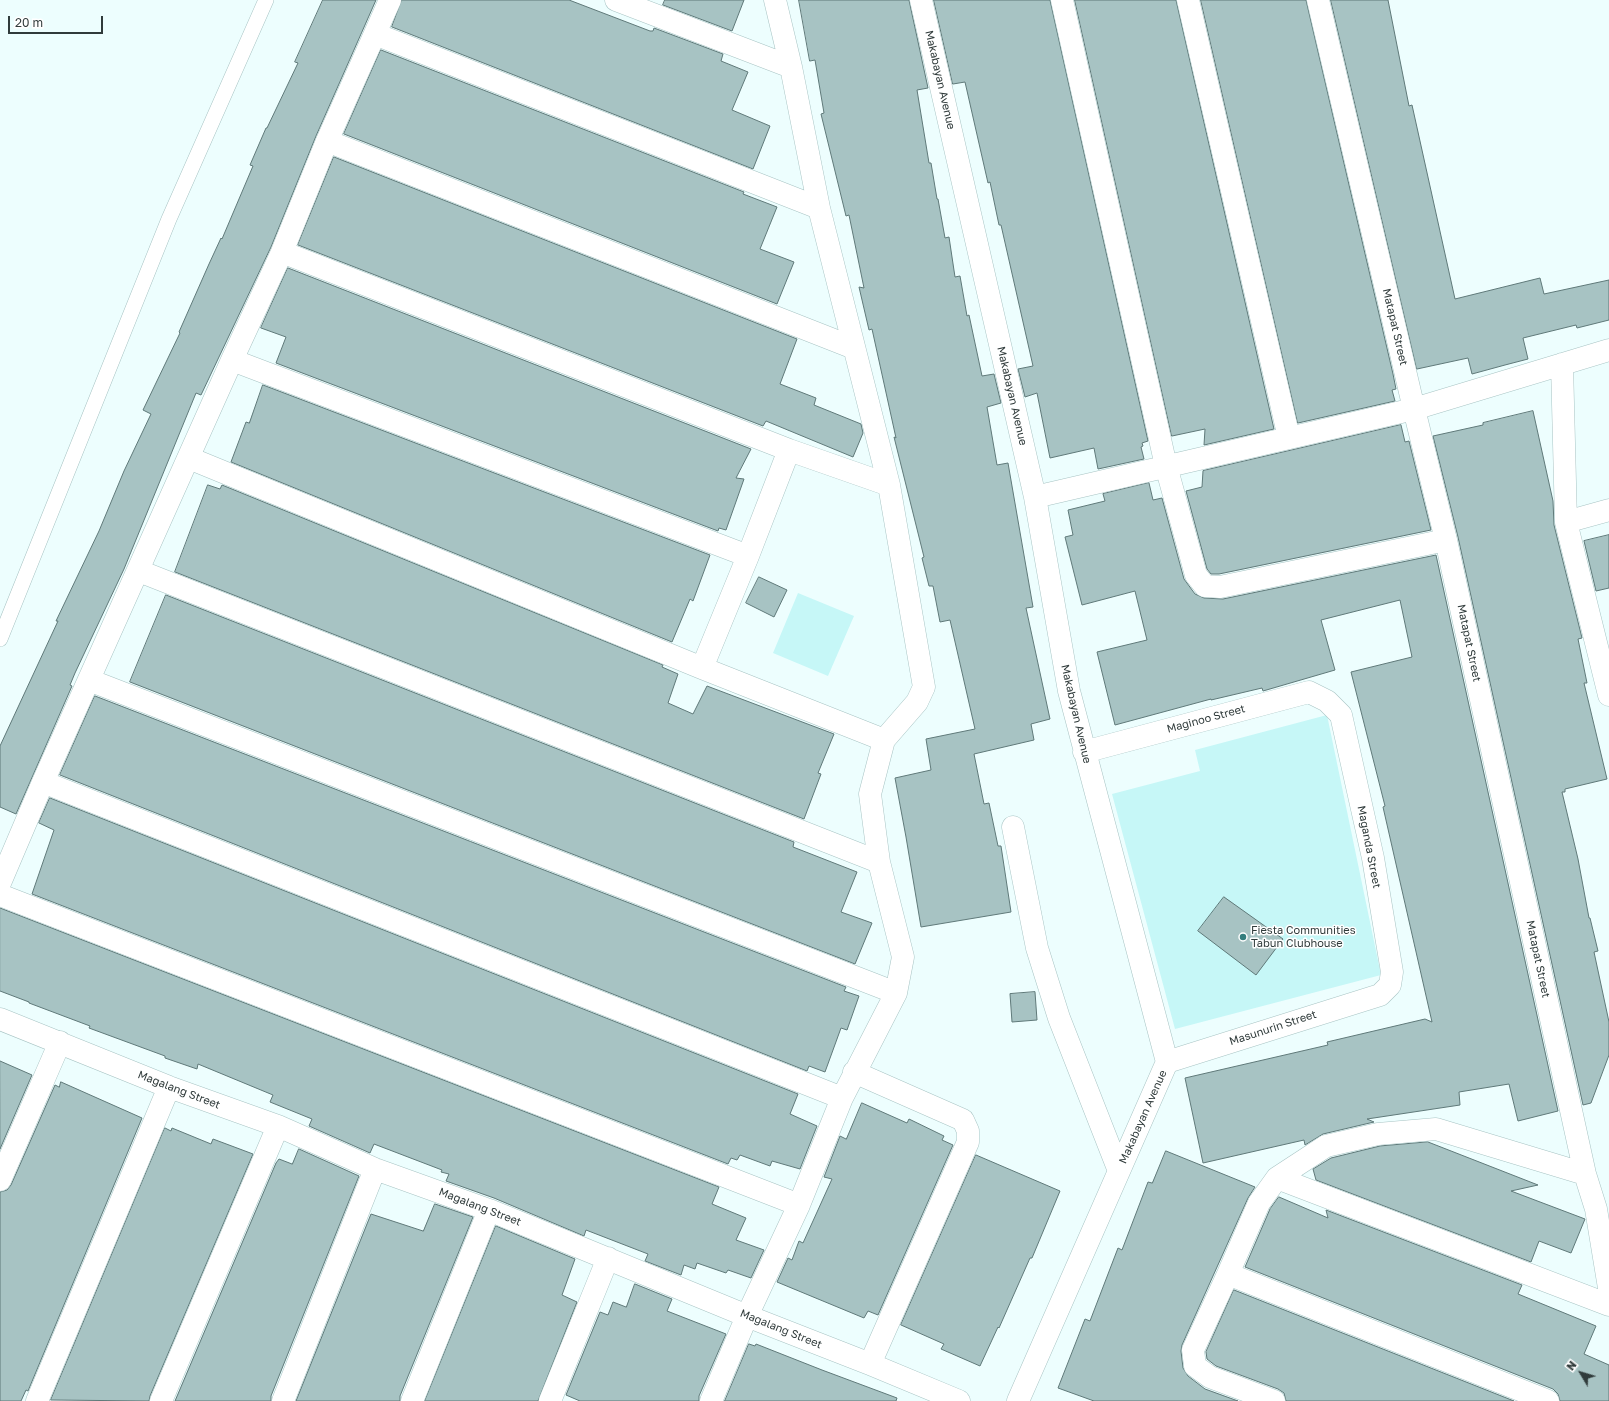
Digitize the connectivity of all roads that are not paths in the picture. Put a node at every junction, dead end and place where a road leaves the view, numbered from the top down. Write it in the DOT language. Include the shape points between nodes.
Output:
graph roads {
  1 [pos="266,0"];
  2 [pos="390,0"];
  3 [pos="616,0"];
  4 [pos="775,0"];
  5 [pos="921,0"];
  6 [pos="1062,0"];
  7 [pos="1188,0"];
  8 [pos="1318,0"];
  9 [pos="375,34"];
  10 [pos="791,67"];
  11 [pos="328,141"];
  12 [pos="819,208"];
  13 [pos="282,252"];
  14 [pos="854,348"];
  15 [pos="1609,350"];
  16 [pos="232,360"];
  17 [pos="1562,364"];
  18 [pos="1414,409"];
  19 [pos="1289,438"];
  20 [pos="789,450"];
  21 [pos="189,458"];
  22 [pos="1166,466"];
  23 [pos="890,485"];
  24 [pos="1035,497"];
  25 [pos="1609,510"];
  26 [pos="1566,522"];
  27 [pos="1446,540"];
  28 [pos="748,556"];
  29 [pos="139,571"];
  30 [pos="0,639"];
  31 [pos="702,668"];
  32 [pos="90,680"];
  33 [pos="1609,695"];
  34 [pos="1327,701"];
  35 [pos="884,740"];
  36 [pos="1084,752"];
  37 [pos="43,782"];
  38 [pos="1013,826"];
  39 [pos="879,862"];
  40 [pos="0,883"];
  41 [pos="0,895"];
  42 [pos="896,992"];
  43 [pos="1380,995"];
  44 [pos="0,1019"];
  45 [pos="60,1042"];
  46 [pos="1167,1062"];
  47 [pos="854,1072"];
  48 [pos="169,1087"];
  49 [pos="842,1098"];
  50 [pos="278,1126"];
  51 [pos="375,1169"];
  52 [pos="1119,1171"];
  53 [pos="1585,1174"];
  54 [pos="1277,1178"];
  55 [pos="0,1180"];
  56 [pos="799,1205"];
  57 [pos="489,1210"];
  58 [pos="608,1258"];
  59 [pos="1228,1274"];
  60 [pos="1609,1288"];
  61 [pos="1609,1305"];
  62 [pos="746,1316"];
  63 [pos="870,1364"];
  64 [pos="36,1401"];
  65 [pos="161,1401"];
  66 [pos="283,1401"];
  67 [pos="412,1401"];
  68 [pos="550,1401"];
  69 [pos="711,1401"];
  70 [pos="959,1401"];
  71 [pos="1018,1401"];
  72 [pos="1274,1401"];
  73 [pos="1548,1401"];
  1 -- 30 [label="lane" via="169,218"];
  2 -- 9 [label="street"];
  3 -- 10 [label="street"];
  4 -- 10 [label="street"];
  5 -- 24 [label="street, Makabayan Avenue"];
  6 -- 22 [label="street"];
  7 -- 19 [label="street"];
  8 -- 18 [label="street, Matapat Street"];
  9 -- 11 [label="street"];
  9 -- 12 [label="street"];
  10 -- 12 [label="street"];
  11 -- 13 [label="street"];
  11 -- 14 [label="street"];
  12 -- 14 [label="street"];
  13 -- 16 [label="street"];
  13 -- 20 [label="street"];
  14 -- 23 [label="street"];
  15 -- 17 [label="street"];
  16 -- 21 [label="street"];
  16 -- 28 [label="street"];
  17 -- 18 [label="street"];
  17 -- 26 [label="street"];
  18 -- 19 [label="street"];
  18 -- 27 [label="street, Matapat Street"];
  19 -- 22 [label="street"];
  20 -- 23 [label="street"];
  20 -- 28 [label="street"];
  21 -- 29 [label="street"];
  21 -- 31 [label="street"];
  22 -- 24 [label="street"];
  22 -- 27 [label="street" via="1196,575 1205,586 1220,587"];
  23 -- 35 [label="street" via="924,687 917,702"];
  24 -- 36 [label="street, Makabayan Avenue" via="1069,691"];
  25 -- 26 [label="street"];
  26 -- 33 [label="street"];
  27 -- 53 [label="street, Matapat Street"];
  28 -- 31 [label="street"];
  29 -- 32 [label="street"];
  29 -- 39 [label="street"];
  31 -- 35 [label="street"];
  32 -- 37 [label="street"];
  32 -- 42 [label="street"];
  34 -- 36 [label="street, Maginoo Street" via="1309,692"];
  34 -- 43 [label="street, Maganda Street" via="1341,715 1373,858 1392,972 1390,985"];
  35 -- 39 [label="street" via="870,794"];
  36 -- 46 [label="street, Makabayan Avenue"];
  37 -- 40 [label="street"];
  37 -- 49 [label="street"];
  38 -- 52 [label="street" via="1037,948 1059,1018"];
  39 -- 42 [label="street" via="902,957"];
  41 -- 56 [label="street"];
  42 -- 47 [label="street"];
  43 -- 46 [label="street, Masunurin Street"];
  44 -- 45 [label="street, Magalang Street"];
  45 -- 48 [label="street, Magalang Street"];
  45 -- 55 [label="street"];
  46 -- 52 [label="street, Makabayan Avenue"];
  47 -- 49 [label="street"];
  47 -- 63 [label="street" via="963,1120 968,1131 968,1142"];
  48 -- 50 [label="street, Magalang Street"];
  48 -- 64 [label="street"];
  49 -- 56 [label="street"];
  50 -- 51 [label="street, Magalang Street"];
  50 -- 65 [label="street"];
  51 -- 57 [label="street, Magalang Street"];
  51 -- 66 [label="street"];
  52 -- 71 [label="street, Makabayan Avenue"];
  53 -- 54 [label="street" via="1436,1129 1378,1134 1326,1146"];
  53 -- 60 [label="street, Matapat Street" via="1596,1209"];
  54 -- 59 [label="street" via="1259,1202"];
  54 -- 61 [label="street"];
  56 -- 62 [label="street"];
  57 -- 58 [label="street, Magalang Street"];
  57 -- 67 [label="street"];
  58 -- 62 [label="street, Magalang Street"];
  58 -- 68 [label="street"];
  59 -- 72 [label="street" via="1193,1350 1194,1366 1210,1377"];
  59 -- 73 [label="street"];
  62 -- 63 [label="street, Magalang Street"];
  62 -- 69 [label="street"];
  63 -- 70 [label="street, Magalang Street"];
}
